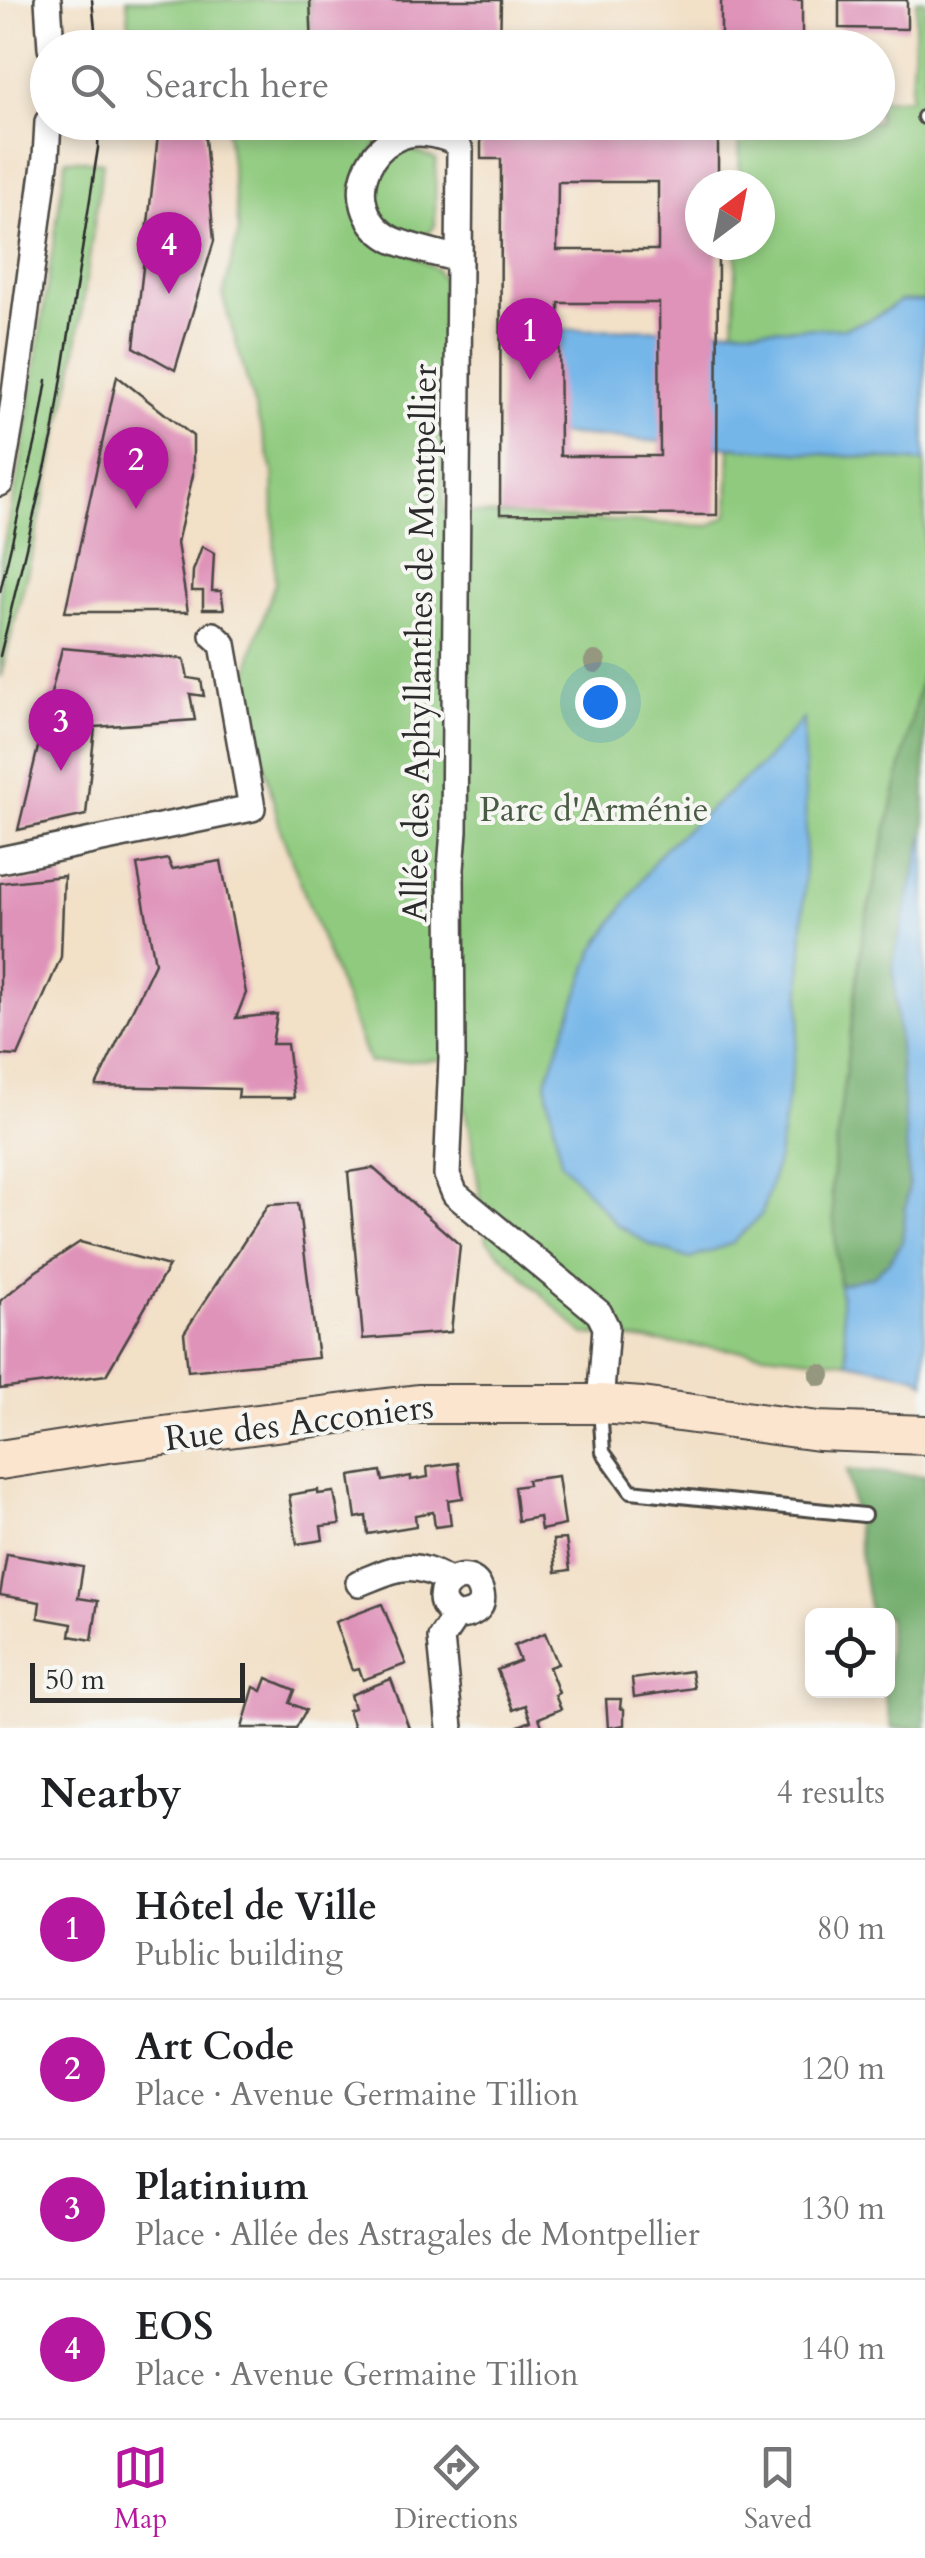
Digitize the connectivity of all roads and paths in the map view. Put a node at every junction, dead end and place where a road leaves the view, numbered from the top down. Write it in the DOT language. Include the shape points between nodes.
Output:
graph roads {
  1 [pos="48,0"];
  2 [pos="50,30"];
  3 [pos="47,140"];
  4 [pos="392,140"];
  5 [pos="450,140"];
  6 [pos="459,259"];
  7 [pos="0,483"];
  8 [pos="213,636"];
  9 [pos="0,860"];
  10 [pos="600,1404"];
  11 [pos="925,1435"];
  12 [pos="0,1460"];
  13 [pos="864,1515"];
  14 [pos="358,1583"];
  15 [pos="450,1728"];
  1 -- 2 [label="street"];
  3 -- 7 [label="street"];
  4 -- 6 [label="street, Allée des Aphyllanthes de Montpellier" via="372,157 361,187 367,217 390,238"];
  5 -- 6 [label="street, Allée des Aphyllanthes de Montpellier" via="460,150"];
  6 -- 10 [label="street, Allée des Aphyllanthes de Montpellier" via="447,1175 455,1194 599,1313 606,1327"];
  8 -- 9 [label="street" via="223,644 252,808"];
  10 -- 11 [label="street, Rue des Acconiers" via="845,1433"];
  10 -- 12 [label="street, Rue des Acconiers" via="418,1404"];
  10 -- 13 [label="lane" via="603,1452 631,1490"];
  14 -- 15 [label="street" via="403,1566 473,1580 480,1589 477,1610 456,1616 441,1638"];
}
